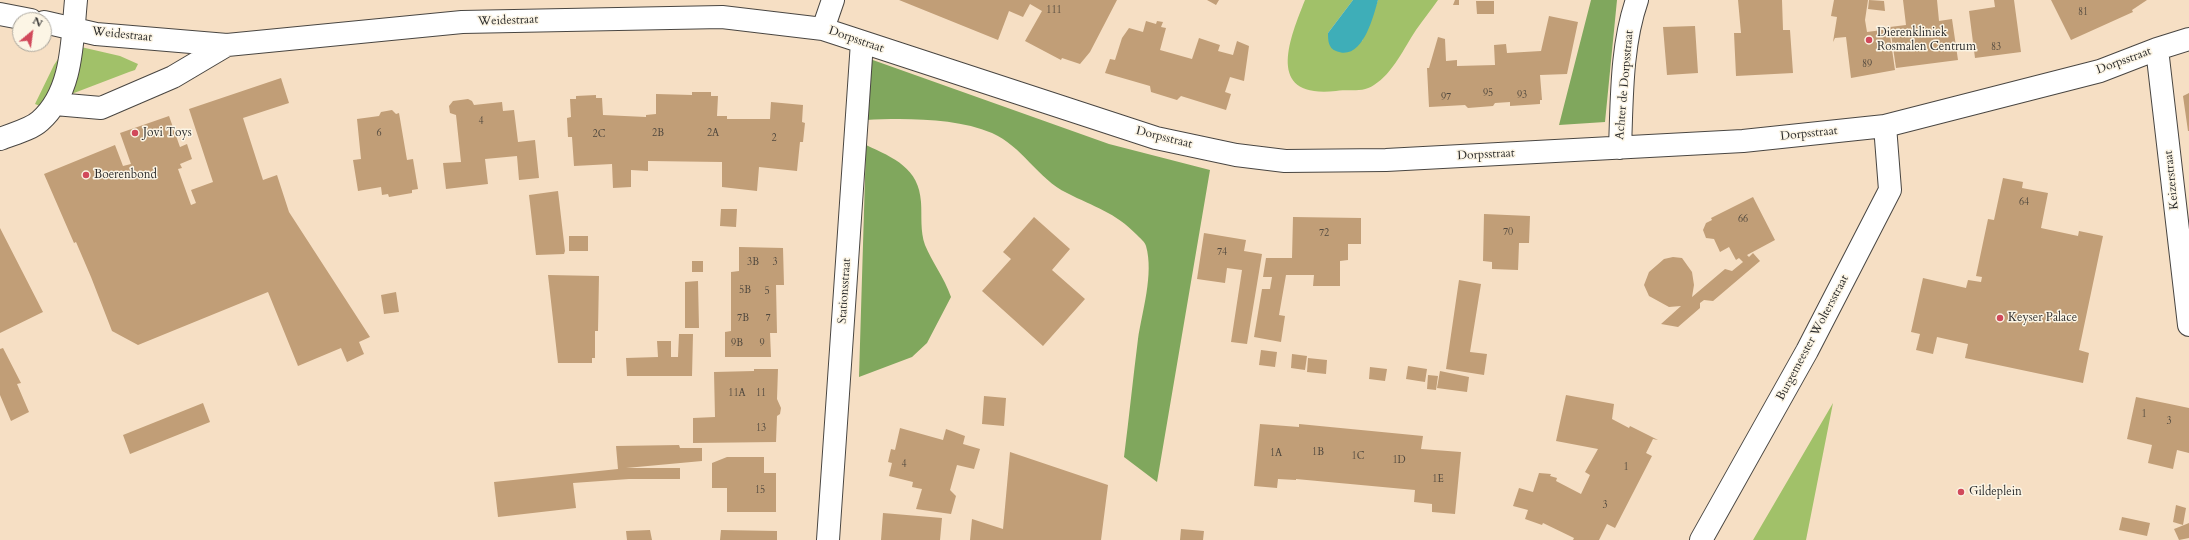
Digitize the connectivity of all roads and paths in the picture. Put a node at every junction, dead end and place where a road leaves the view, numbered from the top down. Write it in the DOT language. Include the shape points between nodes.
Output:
graph roads {
  1 [pos="76,0"];
  2 [pos="833,0"];
  3 [pos="1638,0"];
  4 [pos="0,14"];
  5 [pos="12,16"];
  6 [pos="52,24"];
  7 [pos="789,25"];
  8 [pos="73,28"];
  9 [pos="823,29"];
  10 [pos="2189,39"];
  11 [pos="862,42"];
  12 [pos="227,45"];
  13 [pos="2157,49"];
  14 [pos="55,104"];
  15 [pos="1885,126"];
  16 [pos="0,139"];
  17 [pos="1620,148"];
  18 [pos="2188,318"];
  19 [pos="828,540"];
  20 [pos="1701,540"];
  1 -- 8 [label="street"];
  2 -- 9 [label="street"];
  3 -- 17 [label="street, Achter de Dorpsstraat" via="1631,18 1623,82"];
  4 -- 5 [label="street"];
  6 -- 8 [label="street, Weidestraat"];
  7 -- 9 [label="street, Dorpsstraat"];
  7 -- 12 [label="street, Weidestraat" via="722,17 512,20 462,22"];
  8 -- 12 [label="street, Weidestraat" via="96,34"];
  8 -- 14 [label="street" via="66,79"];
  9 -- 11 [label="street, Dorpsstraat"];
  10 -- 13 [label="street, Dorpsstraat"];
  11 -- 17 [label="street, Dorpsstraat" via="1156,138 1236,155 1285,161 1386,160"];
  11 -- 19 [label="street, Stationsstraat"];
  12 -- 14 [label="street, Weidestraat" via="173,77 101,108"];
  13 -- 15 [label="street, Dorpsstraat" via="2100,71"];
  13 -- 18 [label="street, Keizerstraat"];
  14 -- 16 [label="street" via="39,122"];
  15 -- 17 [label="street, Dorpsstraat" via="1743,141"];
  15 -- 20 [label="street, Burgemeester Woltersstraat" via="1890,190 1807,351"];
}
